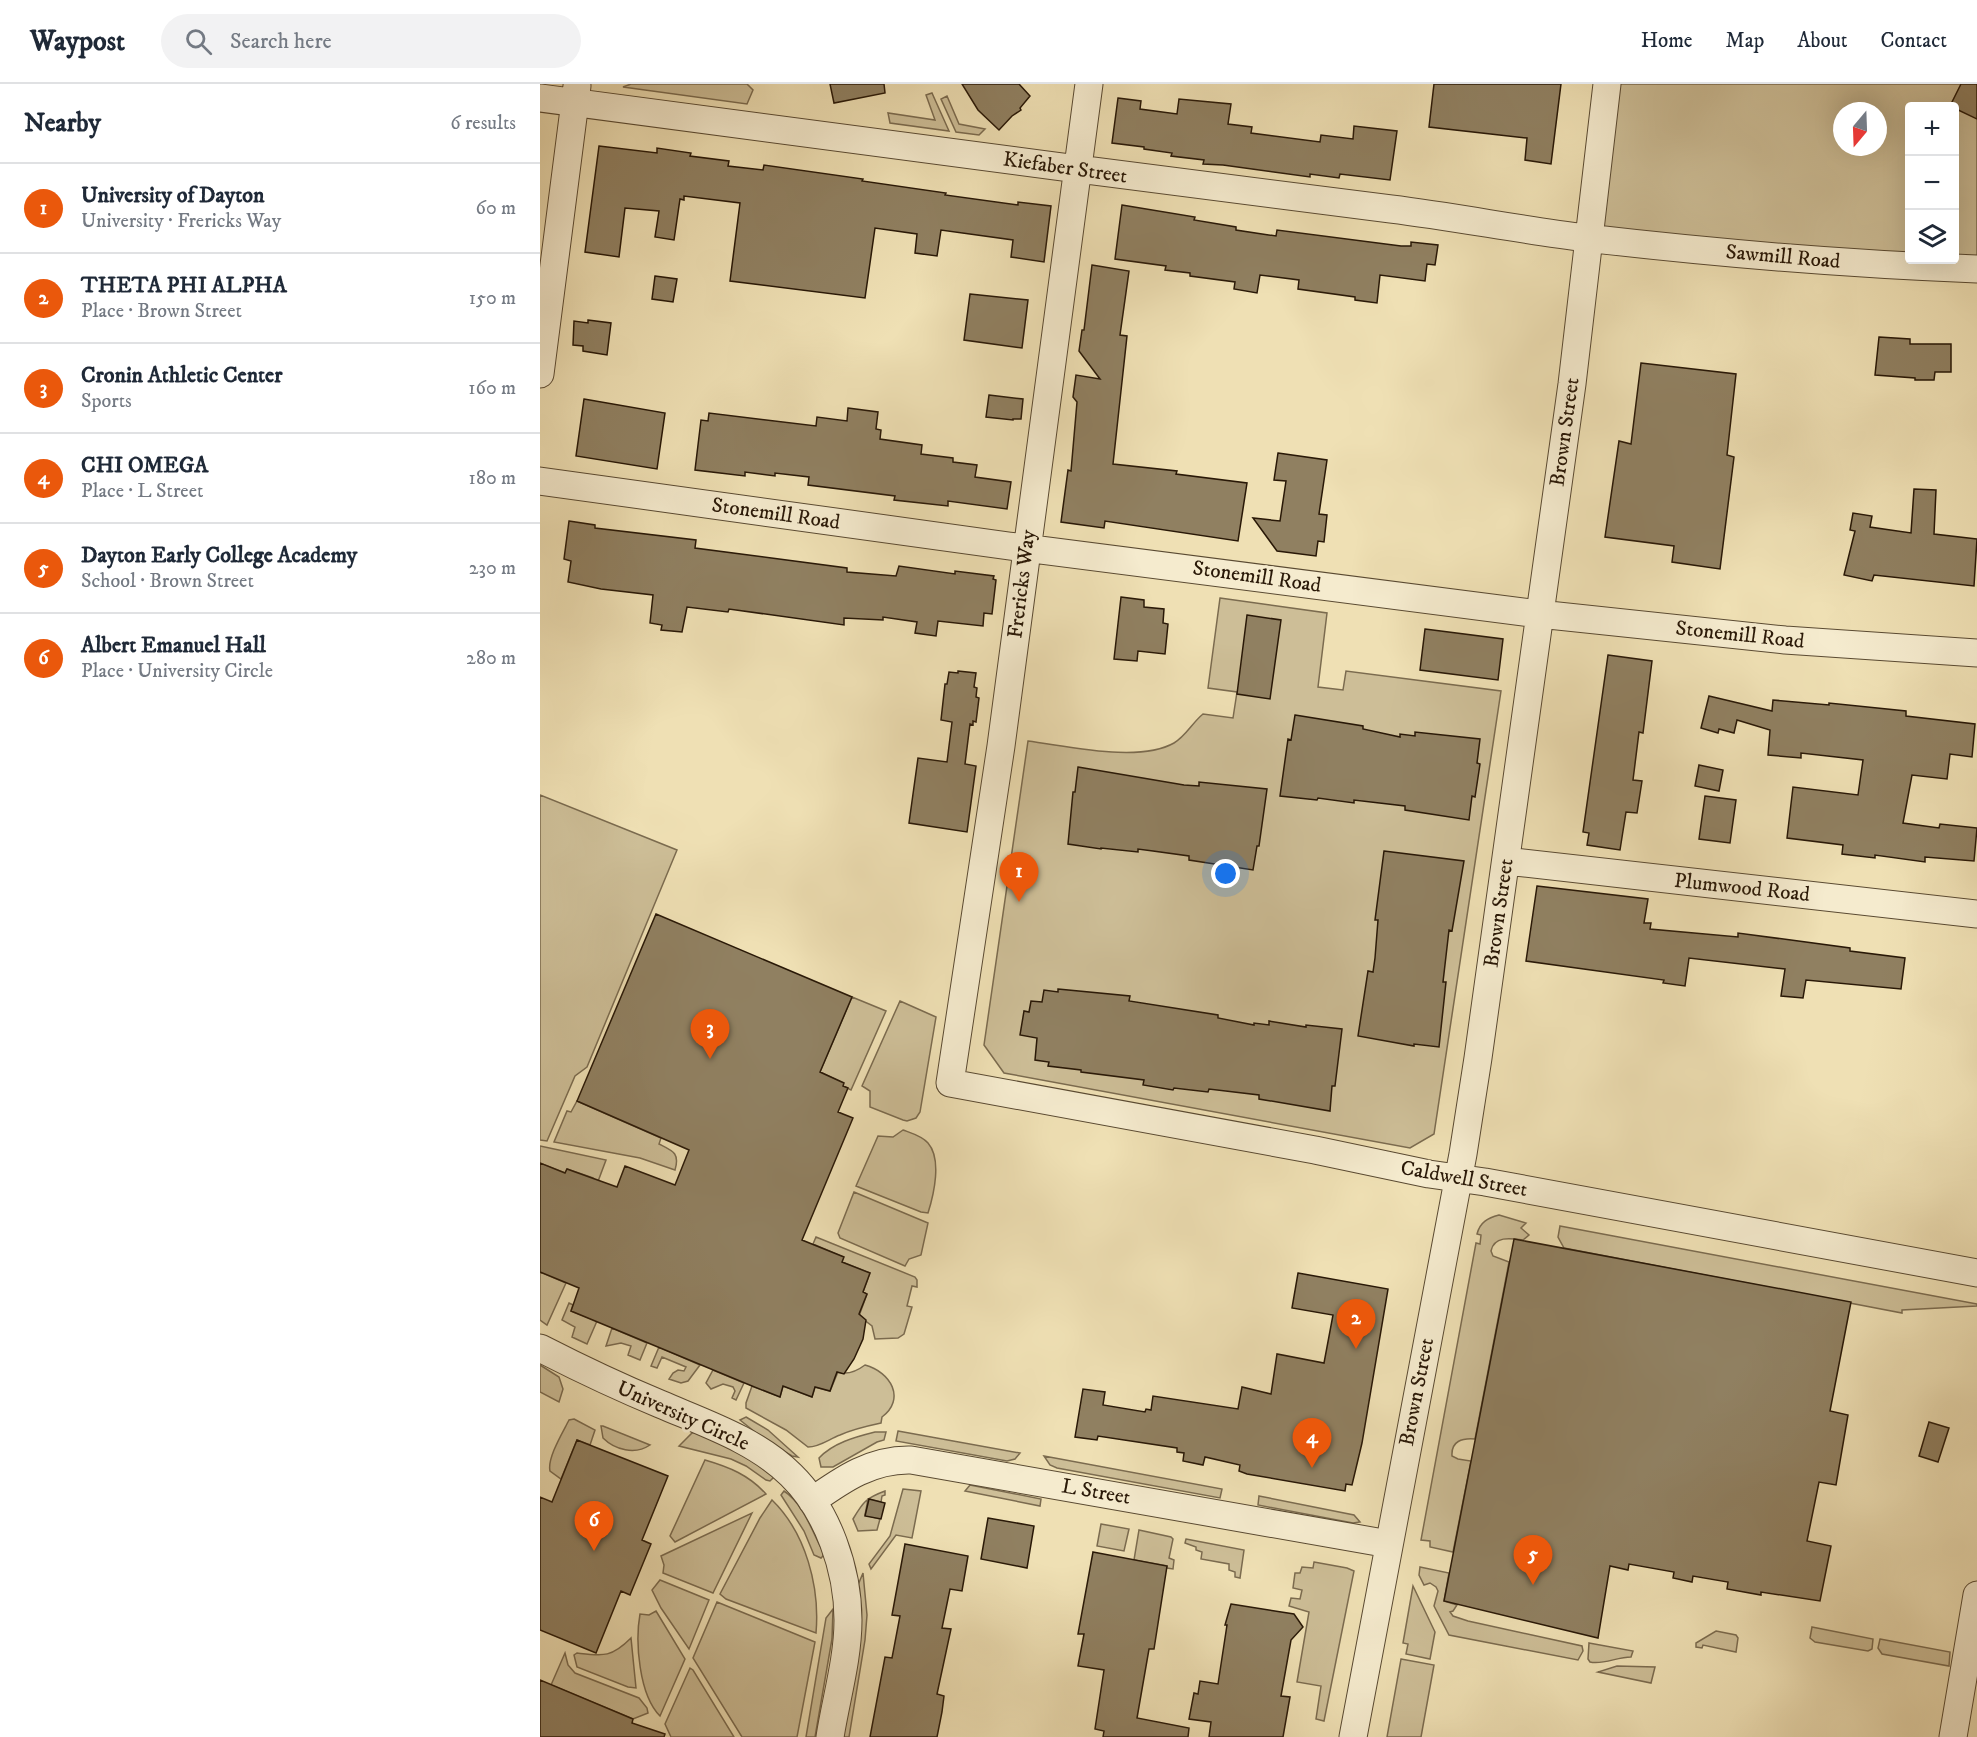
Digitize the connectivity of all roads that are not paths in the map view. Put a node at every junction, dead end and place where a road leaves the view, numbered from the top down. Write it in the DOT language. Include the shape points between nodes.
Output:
graph roads {
  1 [pos="1089,84"];
  2 [pos="1607,84"];
  3 [pos="576,93"];
  4 [pos="540,98"];
  5 [pos="1077,170"];
  6 [pos="1590,238"];
  7 [pos="1977,270"];
  8 [pos="540,374"];
  9 [pos="540,481"];
  10 [pos="1027,549"];
  11 [pos="1539,614"];
  12 [pos="1977,653"];
  13 [pos="1506,861"];
  14 [pos="1977,914"];
  15 [pos="951,1083"];
  16 [pos="1458,1178"];
  17 [pos="1977,1273"];
  18 [pos="540,1348"];
  19 [pos="812,1501"];
  20 [pos="1389,1544"];
  21 [pos="1977,1595"];
  22 [pos="830,1737"];
  23 [pos="1353,1737"];
  24 [pos="1953,1737"];
  1 -- 5 [label="street, Frericks Way"];
  2 -- 6 [label="street, Brown Street"];
  3 -- 4 [label="street, Kiefaber Street"];
  3 -- 5 [label="street, Kiefaber Street"];
  3 -- 8 [label="street"];
  5 -- 6 [label="street, Kiefaber Street"];
  5 -- 10 [label="street, Frericks Way"];
  6 -- 7 [label="street, Sawmill Road" via="1792,259"];
  6 -- 11 [label="street, Brown Street"];
  9 -- 10 [label="street, Stonemill Road"];
  10 -- 11 [label="street, Stonemill Road"];
  10 -- 15 [label="street, Frericks Way"];
  11 -- 12 [label="street, Stonemill Road" via="1774,639"];
  11 -- 13 [label="street, Brown Street"];
  13 -- 14 [label="street, Plumwood Road"];
  13 -- 16 [label="street, Brown Street"];
  15 -- 16 [label="street, Caldwell Street"];
  16 -- 17 [label="street, Caldwell Street"];
  16 -- 20 [label="street, Brown Street"];
  18 -- 19 [label="street, University Circle" via="748,1444 792,1475"];
  19 -- 20 [label="street, L Street" via="861,1469 899,1460 943,1464"];
  19 -- 22 [label="street, University Circle" via="838,1557 848,1616"];
  20 -- 23 [label="street, Brown Street"];
  21 -- 24 [label="street"];
}
